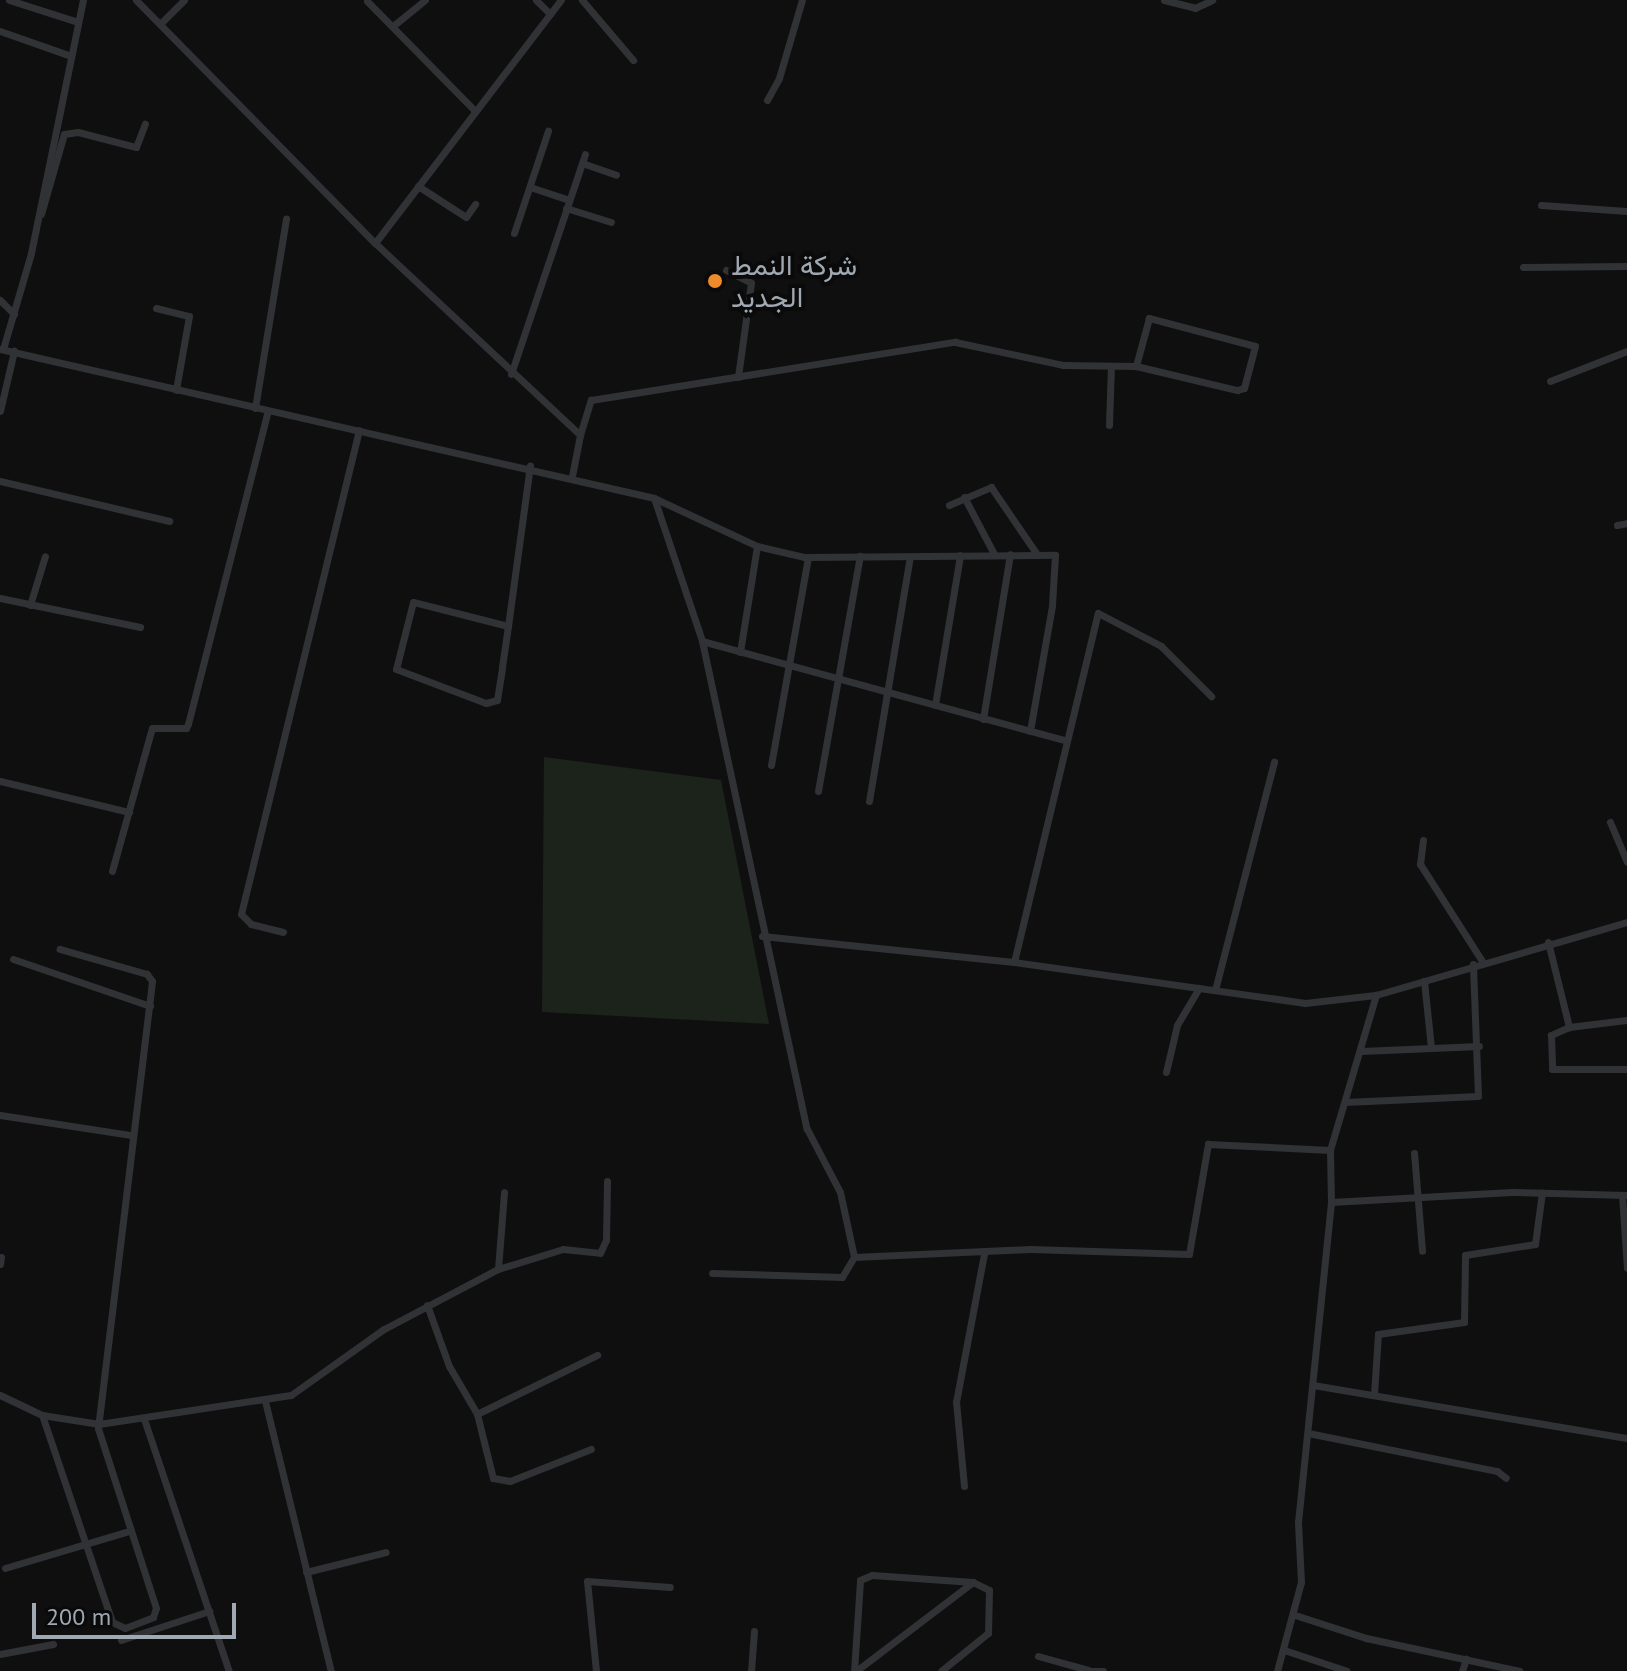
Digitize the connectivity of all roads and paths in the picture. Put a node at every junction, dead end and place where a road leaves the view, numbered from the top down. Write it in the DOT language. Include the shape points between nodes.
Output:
graph roads {
  1 [pos="9,0"];
  2 [pos="83,0"];
  3 [pos="136,0"];
  4 [pos="184,0"];
  5 [pos="425,0"];
  6 [pos="536,0"];
  7 [pos="561,0"];
  8 [pos="582,0"];
  9 [pos="802,0"];
  10 [pos="1164,0"];
  11 [pos="1212,0"];
  12 [pos="367,1"];
  13 [pos="30,3"];
  14 [pos="550,14"];
  15 [pos="78,22"];
  16 [pos="160,24"];
  17 [pos="393,26"];
  18 [pos="0,31"];
  19 [pos="71,56"];
  20 [pos="633,60"];
  21 [pos="767,100"];
  22 [pos="475,111"];
  23 [pos="145,124"];
  24 [pos="548,131"];
  25 [pos="585,154"];
  26 [pos="582,163"];
  27 [pos="616,175"];
  28 [pos="418,186"];
  29 [pos="530,187"];
  30 [pos="475,204"];
  31 [pos="568,204"];
  32 [pos="1541,205"];
  33 [pos="1627,211"];
  34 [pos="38,217"];
  35 [pos="286,219"];
  36 [pos="611,222"];
  37 [pos="514,233"];
  38 [pos="375,243"];
  39 [pos="1627,266"];
  40 [pos="1523,267"];
  41 [pos="726,270"];
  42 [pos="0,300"];
  43 [pos="156,308"];
  44 [pos="14,314"];
  45 [pos="2,349"];
  46 [pos="14,351"];
  47 [pos="1627,351"];
  48 [pos="1111,366"];
  49 [pos="1136,366"];
  50 [pos="511,374"];
  51 [pos="738,377"];
  52 [pos="1550,381"];
  53 [pos="176,390"];
  54 [pos="255,408"];
  55 [pos="0,411"];
  56 [pos="268,411"];
  57 [pos="1109,425"];
  58 [pos="359,430"];
  59 [pos="580,435"];
  60 [pos="530,466"];
  61 [pos="572,476"];
  62 [pos="0,481"];
  63 [pos="964,497"];
  64 [pos="654,498"];
  65 [pos="949,505"];
  66 [pos="169,521"];
  67 [pos="1627,523"];
  68 [pos="1617,525"];
  69 [pos="757,546"];
  70 [pos="1036,553"];
  71 [pos="994,554"];
  72 [pos="1010,554"];
  73 [pos="960,555"];
  74 [pos="45,556"];
  75 [pos="860,556"];
  76 [pos="910,556"];
  77 [pos="808,557"];
  78 [pos="0,598"];
  79 [pos="30,605"];
  80 [pos="508,626"];
  81 [pos="140,627"];
  82 [pos="702,641"];
  83 [pos="740,652"];
  84 [pos="788,665"];
  85 [pos="838,679"];
  86 [pos="885,692"];
  87 [pos="1211,696"];
  88 [pos="935,705"];
  89 [pos="983,719"];
  90 [pos="1030,731"];
  91 [pos="1067,741"];
  92 [pos="1274,762"];
  93 [pos="771,765"];
  94 [pos="0,781"];
  95 [pos="818,791"];
  96 [pos="869,801"];
  97 [pos="129,812"];
  98 [pos="1610,822"];
  99 [pos="1423,840"];
  100 [pos="1627,862"];
  101 [pos="112,871"];
  102 [pos="1627,922"];
  103 [pos="283,932"];
  104 [pos="762,936"];
  105 [pos="1548,942"];
  106 [pos="60,949"];
  107 [pos="13,959"];
  108 [pos="1482,961"];
  109 [pos="1014,962"];
  110 [pos="1473,964"];
  111 [pos="1424,981"];
  112 [pos="1199,988"];
  113 [pos="1215,990"];
  114 [pos="1376,995"];
  115 [pos="150,1006"];
  116 [pos="1627,1020"];
  117 [pos="1569,1027"];
  118 [pos="1479,1046"];
  119 [pos="1431,1048"];
  120 [pos="1361,1051"];
  121 [pos="1627,1069"];
  122 [pos="1166,1072"];
  123 [pos="1345,1102"];
  124 [pos="0,1115"];
  125 [pos="131,1135"];
  126 [pos="1330,1150"];
  127 [pos="1414,1153"];
  128 [pos="607,1181"];
  129 [pos="504,1192"];
  130 [pos="1542,1192"];
  131 [pos="1625,1195"];
  132 [pos="1420,1197"];
  133 [pos="1331,1202"];
  134 [pos="1422,1251"];
  135 [pos="984,1254"];
  136 [pos="854,1257"];
  137 [pos="1627,1268"];
  138 [pos="498,1269"];
  139 [pos="712,1273"];
  140 [pos="427,1305"];
  141 [pos="597,1355"];
  142 [pos="1313,1385"];
  143 [pos="1374,1394"];
  144 [pos="0,1395"];
  145 [pos="265,1401"];
  146 [pos="477,1414"];
  147 [pos="42,1415"];
  148 [pos="144,1419"];
  149 [pos="99,1424"];
  150 [pos="1308,1433"];
  151 [pos="1627,1438"];
  152 [pos="591,1449"];
  153 [pos="1506,1478"];
  154 [pos="964,1486"];
  155 [pos="129,1531"];
  156 [pos="86,1546"];
  157 [pos="386,1552"];
  158 [pos="5,1568"];
  159 [pos="306,1572"];
  160 [pos="973,1582"];
  161 [pos="670,1587"];
  162 [pos="209,1611"];
  163 [pos="1295,1615"];
  164 [pos="754,1631"];
  165 [pos="121,1640"];
  166 [pos="53,1644"];
  167 [pos="1284,1650"];
  168 [pos="0,1654"];
  169 [pos="1038,1656"];
  170 [pos="1466,1659"];
  171 [pos="1087,1670"];
  172 [pos="229,1671"];
  173 [pos="331,1671"];
  174 [pos="596,1671"];
  175 [pos="751,1671"];
  176 [pos="855,1671"];
  177 [pos="941,1671"];
  178 [pos="1103,1671"];
  179 [pos="1277,1671"];
  180 [pos="1345,1671"];
  181 [pos="1462,1671"];
  182 [pos="1520,1671"];
  1 -- 13 [label="street"];
  2 -- 15 [label="street"];
  3 -- 16 [label="street"];
  4 -- 16 [label="street"];
  5 -- 17 [label="street"];
  6 -- 14 [label="street"];
  7 -- 14 [label="street"];
  8 -- 20 [label="street"];
  9 -- 21 [label="street" via="779,78"];
  10 -- 11 [label="street" via="1195,8"];
  12 -- 17 [label="street"];
  13 -- 15 [label="street"];
  14 -- 22 [label="street"];
  15 -- 19 [label="street"];
  16 -- 38 [label="street"];
  17 -- 22 [label="street"];
  18 -- 19 [label="street"];
  19 -- 34 [label="street"];
  22 -- 28 [label="street"];
  23 -- 34 [label="street" via="136,147 78,132 64,134"];
  24 -- 29 [label="street"];
  25 -- 26 [label="street"];
  26 -- 27 [label="street"];
  26 -- 31 [label="street"];
  28 -- 30 [label="street" via="466,217"];
  28 -- 38 [label="street"];
  29 -- 31 [label="street"];
  29 -- 37 [label="street"];
  31 -- 36 [label="street"];
  31 -- 50 [label="street"];
  32 -- 33 [label="street"];
  34 -- 44 [label="street"];
  35 -- 54 [label="street"];
  38 -- 50 [label="street"];
  39 -- 40 [label="street"];
  41 -- 51 [label="street" via="751,283"];
  42 -- 44 [label="street"];
  43 -- 53 [label="street" via="189,316"];
  44 -- 45 [label="street"];
  45 -- 46 [label="street"];
  46 -- 53 [label="street"];
  46 -- 55 [label="street"];
  47 -- 52 [label="street"];
  48 -- 49 [label="street"];
  48 -- 51 [label="street" via="1058,364 966,342"];
  48 -- 57 [label="street"];
  49 -- 49 [label="street" via="1242,389 1255,346 1149,318"];
  50 -- 59 [label="street"];
  51 -- 59 [label="street" via="591,400"];
  53 -- 54 [label="street"];
  54 -- 56 [label="street"];
  56 -- 58 [label="street"];
  56 -- 97 [label="street" via="188,724 152,728"];
  58 -- 60 [label="street"];
  58 -- 103 [label="street" via="241,914 251,924"];
  59 -- 61 [label="street"];
  60 -- 61 [label="street"];
  60 -- 80 [label="street"];
  61 -- 64 [label="street"];
  62 -- 66 [label="street"];
  63 -- 65 [label="street"];
  63 -- 70 [label="street" via="991,487"];
  63 -- 71 [label="street"];
  64 -- 69 [label="street"];
  64 -- 82 [label="street"];
  67 -- 68 [label="street"];
  69 -- 77 [label="street"];
  69 -- 83 [label="street"];
  70 -- 72 [label="street"];
  70 -- 90 [label="street" via="1053,554 1058,562"];
  71 -- 72 [label="street"];
  71 -- 73 [label="street"];
  72 -- 89 [label="street"];
  73 -- 76 [label="street"];
  73 -- 88 [label="street"];
  74 -- 79 [label="street"];
  75 -- 76 [label="street"];
  75 -- 77 [label="street"];
  75 -- 85 [label="street"];
  76 -- 86 [label="street"];
  77 -- 84 [label="street"];
  78 -- 79 [label="street"];
  79 -- 81 [label="street"];
  80 -- 80 [label="street" via="413,602 396,669 491,704 497,700"];
  82 -- 83 [label="street"];
  82 -- 104 [label="street"];
  83 -- 84 [label="street"];
  84 -- 85 [label="street"];
  84 -- 93 [label="street"];
  85 -- 86 [label="street"];
  85 -- 95 [label="street"];
  86 -- 88 [label="street"];
  86 -- 96 [label="street"];
  87 -- 91 [label="street" via="1161,646 1098,613"];
  88 -- 89 [label="street"];
  89 -- 90 [label="street"];
  90 -- 91 [label="street"];
  91 -- 109 [label="street"];
  92 -- 113 [label="street"];
  94 -- 97 [label="street"];
  97 -- 101 [label="street"];
  98 -- 100 [label="street"];
  99 -- 108 [label="street" via="1420,864"];
  102 -- 105 [label="street"];
  104 -- 109 [label="street"];
  104 -- 136 [label="street" via="810,1138 840,1192"];
  105 -- 108 [label="street"];
  105 -- 117 [label="street"];
  106 -- 115 [label="street" via="150,976"];
  107 -- 115 [label="street"];
  108 -- 110 [label="street"];
  109 -- 112 [label="street"];
  110 -- 111 [label="street"];
  110 -- 118 [label="street"];
  111 -- 114 [label="street"];
  111 -- 119 [label="street"];
  112 -- 113 [label="street"];
  112 -- 122 [label="street" via="1177,1025"];
  113 -- 114 [label="street" via="1305,1003"];
  114 -- 120 [label="street"];
  115 -- 125 [label="street"];
  116 -- 117 [label="street"];
  117 -- 121 [label="street" via="1551,1035 1552,1069"];
  118 -- 119 [label="street"];
  118 -- 123 [label="street" via="1478,1096"];
  119 -- 120 [label="street"];
  120 -- 123 [label="street"];
  123 -- 126 [label="street"];
  124 -- 125 [label="street"];
  125 -- 149 [label="street"];
  126 -- 133 [label="street"];
  126 -- 135 [label="street" via="1208,1144 1187,1254 1030,1249"];
  127 -- 132 [label="street"];
  128 -- 138 [label="street" via="606,1240 600,1253 563,1249"];
  129 -- 138 [label="street"];
  130 -- 131 [label="street"];
  130 -- 132 [label="street"];
  130 -- 143 [label="street" via="1535,1244 1465,1255 1464,1322 1378,1334"];
  131 -- 137 [label="street"];
  132 -- 133 [label="street"];
  132 -- 134 [label="street"];
  133 -- 142 [label="street"];
  135 -- 136 [label="street"];
  135 -- 154 [label="street" via="956,1402"];
  136 -- 139 [label="street" via="842,1277"];
  138 -- 140 [label="street"];
  140 -- 145 [label="street" via="370,1338 299,1391"];
  140 -- 146 [label="street" via="454,1376"];
  141 -- 146 [label="street"];
  142 -- 143 [label="street"];
  142 -- 150 [label="street"];
  143 -- 151 [label="street"];
  144 -- 147 [label="street"];
  145 -- 148 [label="street"];
  145 -- 159 [label="street"];
  146 -- 152 [label="street" via="490,1474 499,1481"];
  147 -- 149 [label="street"];
  147 -- 156 [label="street"];
  148 -- 149 [label="street"];
  148 -- 162 [label="street"];
  149 -- 155 [label="street"];
  150 -- 153 [label="street" via="1497,1471"];
  150 -- 163 [label="street"];
  155 -- 156 [label="street"];
  155 -- 156 [label="street" via="156,1611 125,1628 112,1622"];
  156 -- 158 [label="street"];
  157 -- 159 [label="street"];
  159 -- 173 [label="street"];
  160 -- 176 [label="street"];
  160 -- 176 [label="street" via="863,1576"];
  160 -- 177 [label="street" via="986,1586 991,1595 988,1633"];
  161 -- 174 [label="street" via="587,1581"];
  162 -- 165 [label="street"];
  162 -- 172 [label="street"];
  163 -- 167 [label="street"];
  163 -- 170 [label="street" via="1366,1638"];
  164 -- 175 [label="street"];
  166 -- 168 [label="street"];
  167 -- 179 [label="street"];
  167 -- 180 [label="street"];
  169 -- 171 [label="street"];
  170 -- 181 [label="street"];
  170 -- 182 [label="street"];
  171 -- 178 [label="street"];
}
